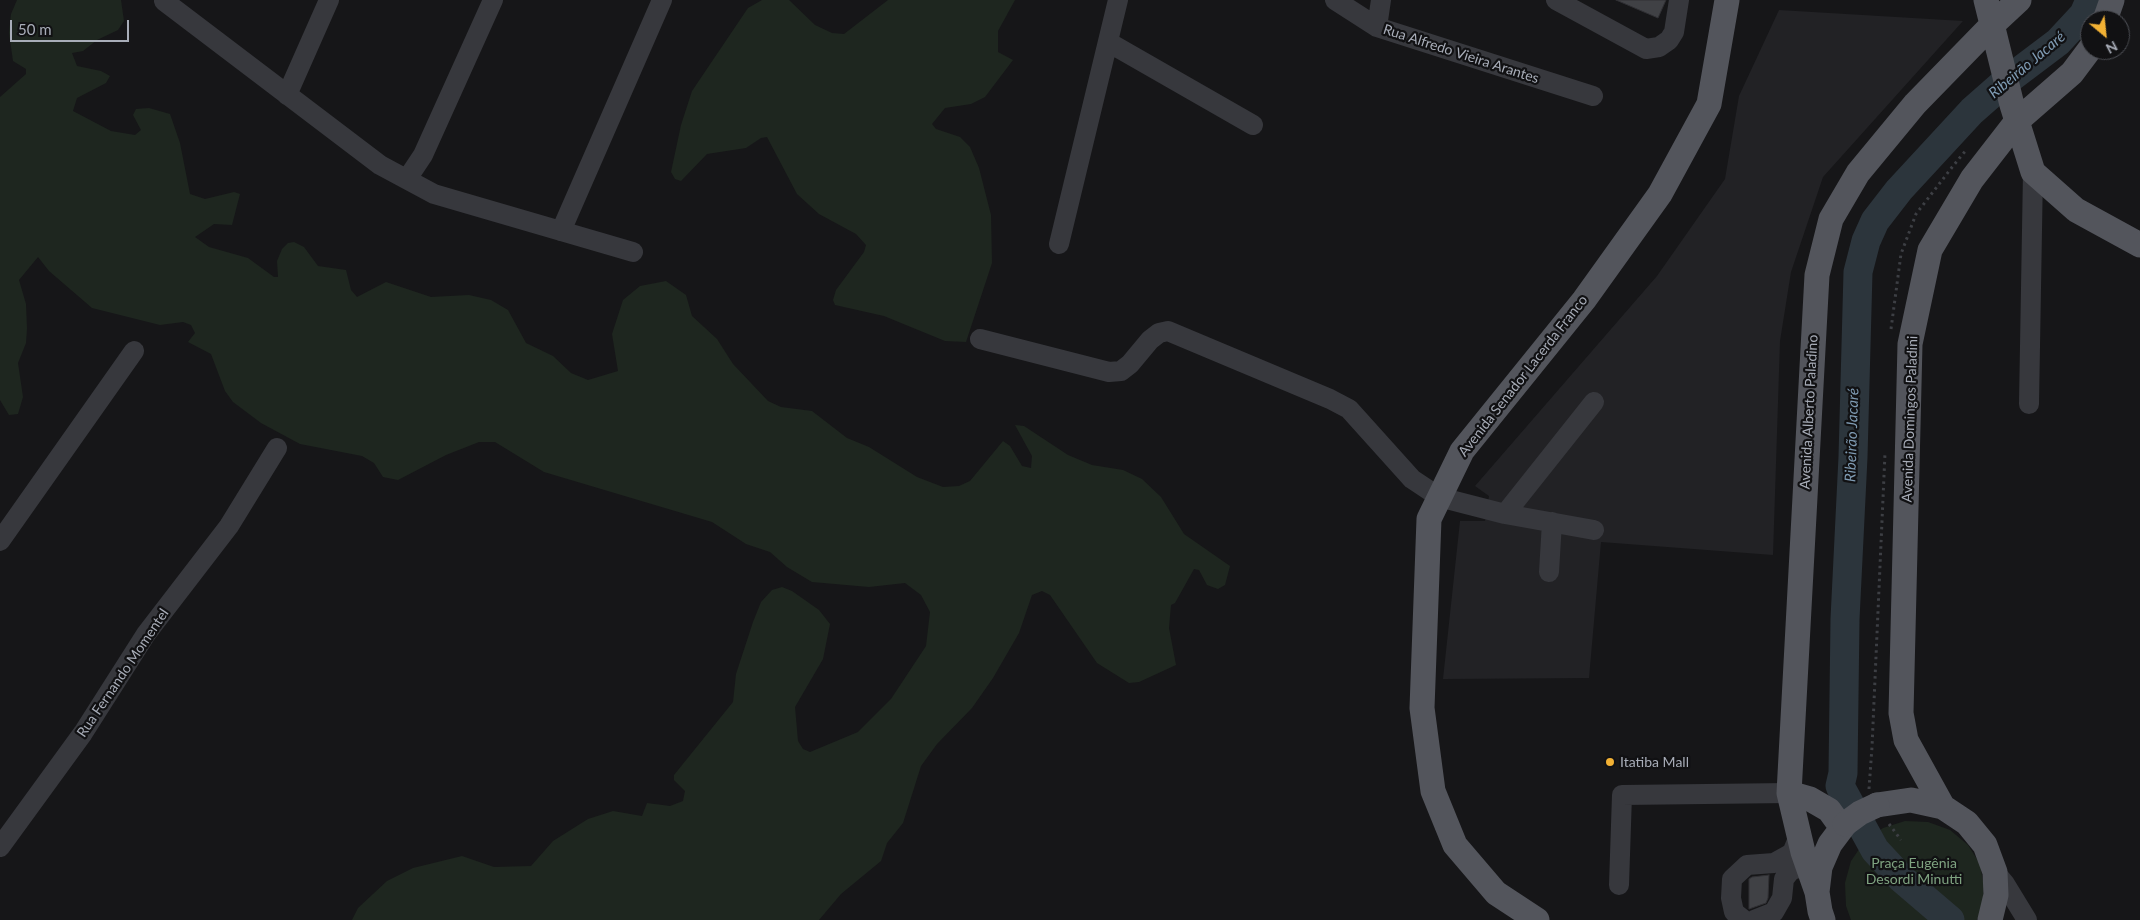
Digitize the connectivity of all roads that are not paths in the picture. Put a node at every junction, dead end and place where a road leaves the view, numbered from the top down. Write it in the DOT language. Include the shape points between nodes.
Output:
graph roads {
  1 [pos="329,0"];
  2 [pos="493,0"];
  3 [pos="662,0"];
  4 [pos="1118,0"];
  5 [pos="1335,0"];
  6 [pos="1381,0"];
  7 [pos="1556,0"];
  8 [pos="1679,0"];
  9 [pos="1726,0"];
  10 [pos="1986,0"];
  11 [pos="2019,0"];
  12 [pos="164,1"];
  13 [pos="1377,27"];
  14 [pos="1994,36"];
  15 [pos="1108,42"];
  16 [pos="2082,60"];
  17 [pos="287,95"];
  18 [pos="1592,96"];
  19 [pos="2014,113"];
  20 [pos="1253,125"];
  21 [pos="2033,172"];
  22 [pos="407,179"];
  23 [pos="561,231"];
  24 [pos="1059,244"];
  25 [pos="2140,245"];
  26 [pos="633,252"];
  27 [pos="980,339"];
  28 [pos="134,351"];
  29 [pos="1594,402"];
  30 [pos="2029,404"];
  31 [pos="277,448"];
  32 [pos="1439,498"];
  33 [pos="1505,514"];
  34 [pos="1552,522"];
  35 [pos="1594,530"];
  36 [pos="0,541"];
  37 [pos="1549,572"];
  38 [pos="1789,793"];
  39 [pos="1943,807"];
  40 [pos="1844,826"];
  41 [pos="1799,836"];
  42 [pos="0,847"];
  43 [pos="1994,872"];
  44 [pos="1619,885"];
  45 [pos="1818,903"];
  46 [pos="1538,920"];
  47 [pos="1744,920"];
  48 [pos="1754,920"];
  49 [pos="1997,920"];
  50 [pos="2027,920"];
  1 -- 17 [label="street"];
  2 -- 22 [label="street" via="423,155"];
  3 -- 23 [label="street"];
  4 -- 15 [label="street"];
  5 -- 13 [label="street, Rua Alfredo Vieira Arantes"];
  6 -- 13 [label="street"];
  7 -- 8 [label="street" via="1646,49 1659,47 1670,40"];
  9 -- 32 [label="main road, Avenida Senador Lacerda Franco" via="1709,104 1660,194 1584,300 1462,451"];
  10 -- 14 [label="main road"];
  11 -- 14 [label="main road, Avenida Alberto Paladino"];
  12 -- 17 [label="street"];
  13 -- 18 [label="street, Rua Alfredo Vieira Arantes"];
  14 -- 19 [label="main road"];
  14 -- 38 [label="main road, Avenida Alberto Paladino" via="1915,104 1864,165 1831,219 1817,275"];
  15 -- 20 [label="street"];
  15 -- 24 [label="street"];
  16 -- 19 [label="main road, Avenida Domingos Paladini" via="2072,73"];
  17 -- 22 [label="street" via="380,165"];
  19 -- 21 [label="main road"];
  19 -- 39 [label="main road, Avenida Domingos Paladini" via="1930,250 1910,344 1901,712 1906,740"];
  21 -- 25 [label="main road" via="2076,210"];
  21 -- 30 [label="street"];
  22 -- 23 [label="street" via="434,194"];
  23 -- 26 [label="street"];
  27 -- 32 [label="street" via="1109,372 1121,371 1150,340 1168,331 1349,410 1412,480"];
  28 -- 36 [label="street"];
  29 -- 33 [label="street"];
  31 -- 42 [label="street, Rua Fernando Momentel" via="229,526 146,634 83,733"];
  32 -- 33 [label="street"];
  32 -- 46 [label="main road, Avenida Senador Lacerda Franco" via="1429,519 1422,708 1433,790 1455,845 1496,893"];
  33 -- 34 [label="street"];
  34 -- 35 [label="street"];
  34 -- 37 [label="street"];
  38 -- 40 [label="main road" via="1810,799 1829,810"];
  38 -- 41 [label="main road, Avenida Alberto Paladino"];
  38 -- 44 [label="street" via="1622,795"];
  39 -- 40 [label="main road, Avenida Domingos Paladini, bridge" via="1911,800 1877,805"];
  39 -- 43 [label="main road, Avenida Domingos Paladini" via="1967,823 1985,845"];
  40 -- 45 [label="main road, Avenida Domingos Paladini" via="1830,844 1820,867"];
  41 -- 45 [label="main road, Avenida Alberto Paladino"];
  41 -- 47 [label="street" via="1792,853 1774,863 1747,865 1732,879 1734,912"];
  43 -- 49 [label="main road, Avenida Domingos Paladini"];
  43 -- 50 [label="street"];
  45 -- 48 [label="street" via="1803,867 1791,870 1784,879 1782,898 1774,912"];
}
